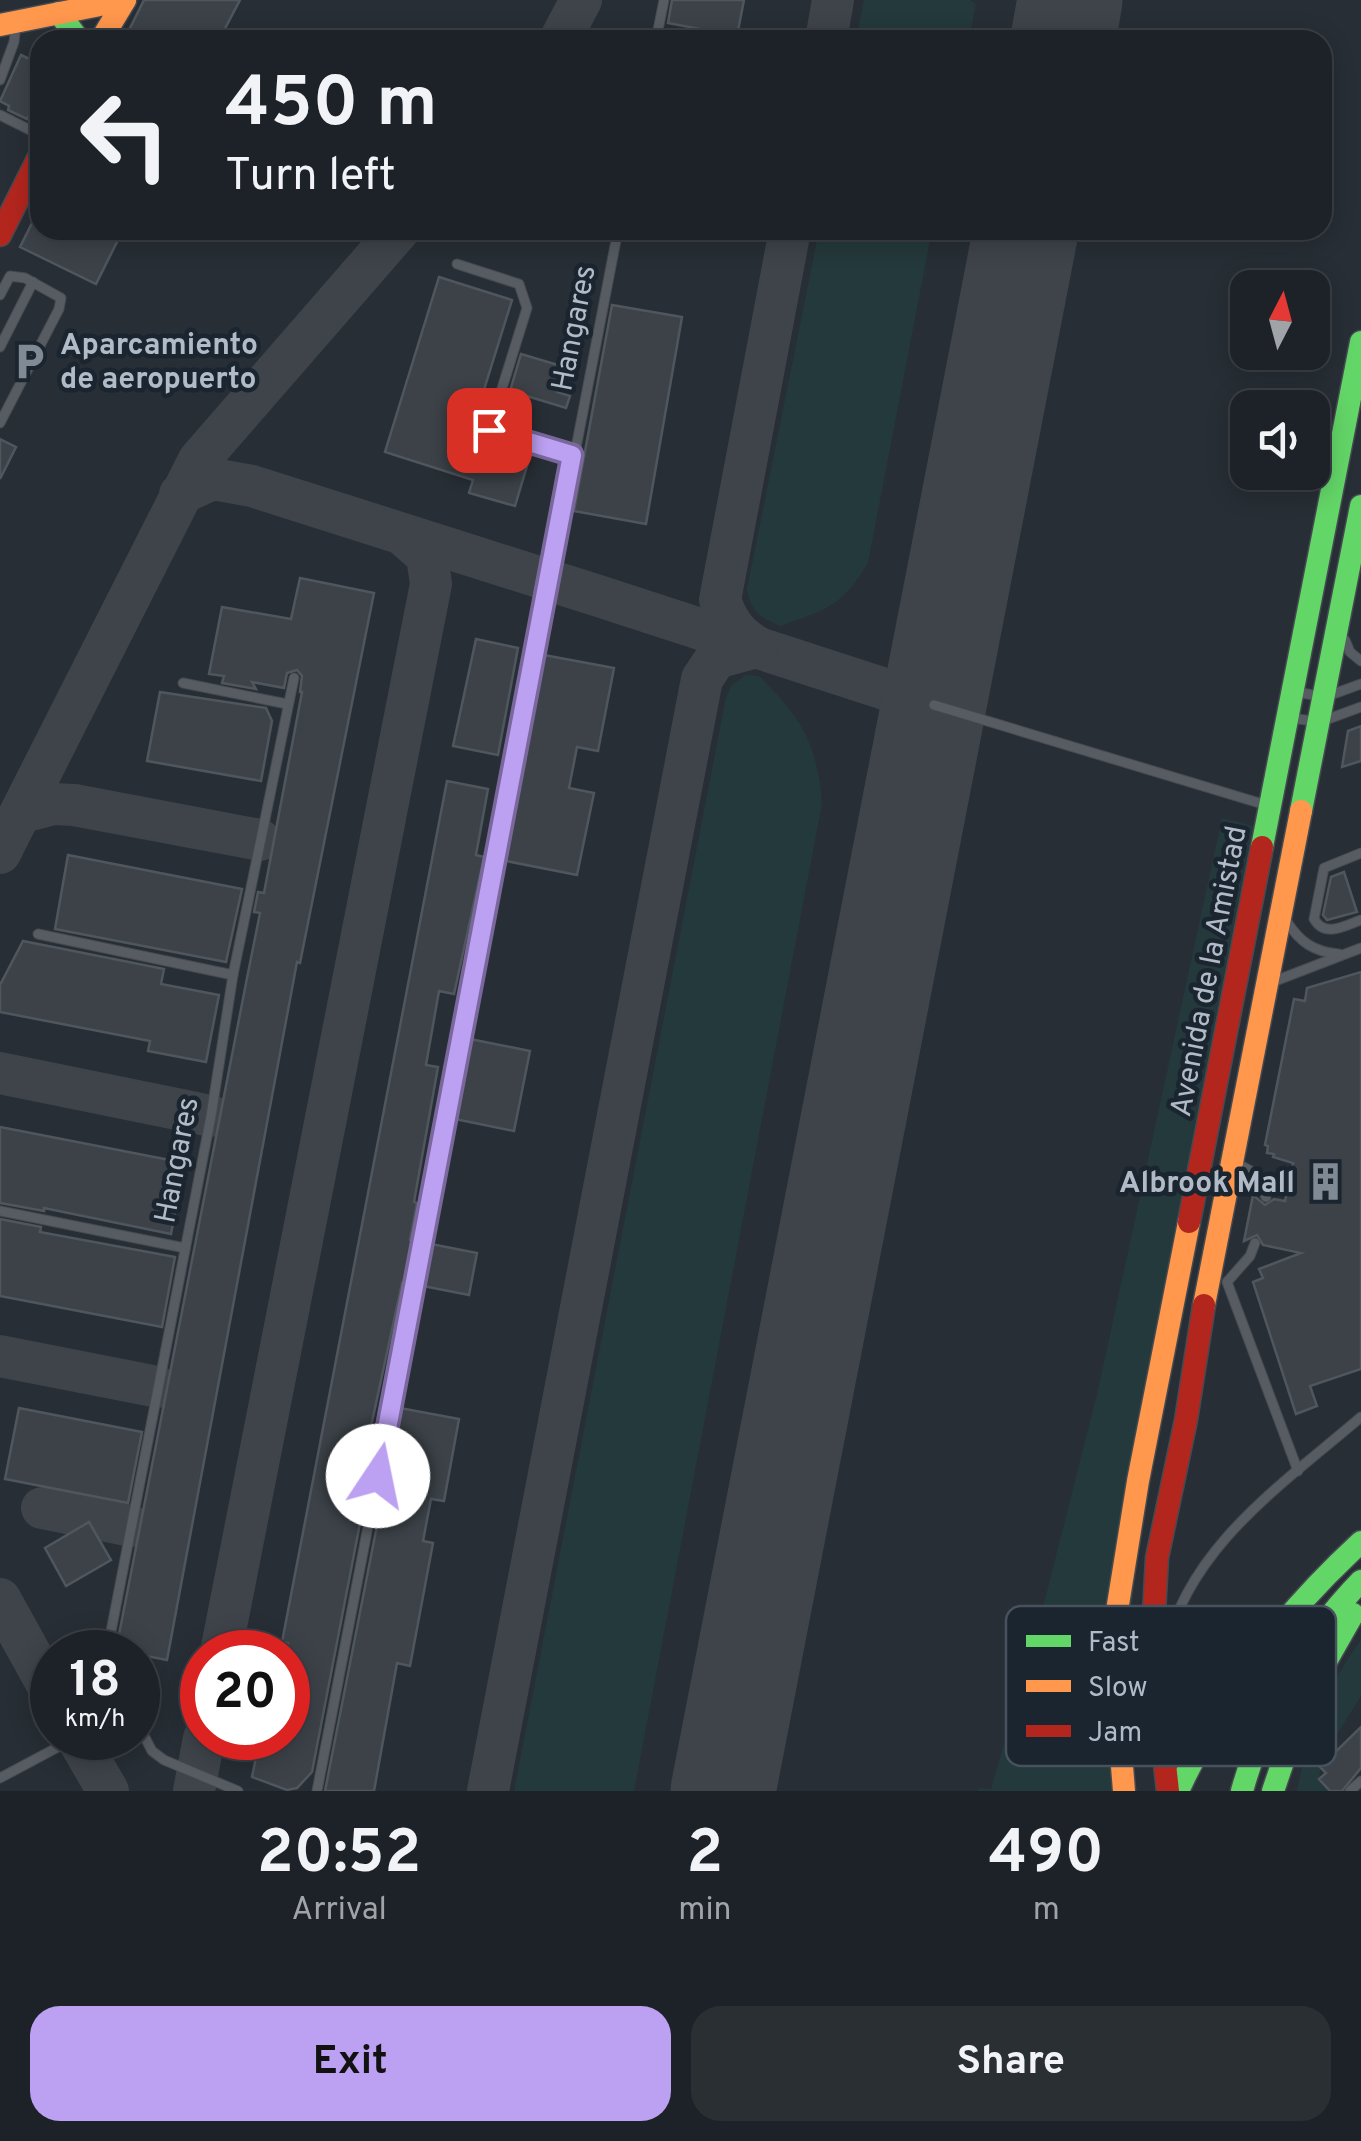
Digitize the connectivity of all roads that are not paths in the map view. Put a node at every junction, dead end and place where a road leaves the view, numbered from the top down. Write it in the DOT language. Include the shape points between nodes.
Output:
graph roads {
  1 [pos="125,0"];
  2 [pos="664,0"];
  3 [pos="59,14"];
  4 [pos="8,24"];
  5 [pos="71,30"];
  6 [pos="107,30"];
  7 [pos="658,30"];
  8 [pos="0,80"];
  9 [pos="0,115"];
  10 [pos="30,129"];
  11 [pos="30,175"];
  12 [pos="0,235"];
  13 [pos="616,240"];
  14 [pos="456,264"];
  15 [pos="34,282"];
  16 [pos="0,295"];
  17 [pos="1361,342"];
  18 [pos="0,347"];
  19 [pos="0,423"];
  20 [pos="572,455"];
  21 [pos="1361,506"];
  22 [pos="1339,624"];
  23 [pos="1361,661"];
  24 [pos="294,678"];
  25 [pos="184,683"];
  26 [pos="1361,684"];
  27 [pos="1293,692"];
  28 [pos="1324,697"];
  29 [pos="286,704"];
  30 [pos="934,704"];
  31 [pos="1361,707"];
  32 [pos="1288,717"];
  33 [pos="1320,722"];
  34 [pos="1270,806"];
  35 [pos="1361,853"];
  36 [pos="1282,907"];
  37 [pos="1361,920"];
  38 [pos="38,934"];
  39 [pos="1361,948"];
  40 [pos="1342,954"];
  41 [pos="233,975"];
  42 [pos="1266,985"];
  43 [pos="1231,1161"];
  44 [pos="1266,1197"];
  45 [pos="0,1210"];
  46 [pos="1255,1244"];
  47 [pos="185,1248"];
  48 [pos="1217,1282"];
  49 [pos="1361,1417"];
  50 [pos="1298,1471"];
  51 [pos="1361,1542"];
  52 [pos="1361,1581"];
  53 [pos="1361,1604"];
  54 [pos="1118,1606"];
  55 [pos="1153,1606"];
  56 [pos="1181,1606"];
  57 [pos="1293,1606"];
  58 [pos="1336,1608"];
  59 [pos="111,1630"];
  60 [pos="1336,1640"];
  61 [pos="160,1757"];
  62 [pos="34,1760"];
  63 [pos="1122,1766"];
  64 [pos="1165,1766"];
  65 [pos="1189,1766"];
  66 [pos="1248,1766"];
  67 [pos="1282,1766"];
  68 [pos="0,1778"];
  69 [pos="1361,1781"];
  70 [pos="238,1791"];
  71 [pos="317,1791"];
  72 [pos="1124,1791"];
  73 [pos="1168,1791"];
  74 [pos="1178,1791"];
  75 [pos="1242,1791"];
  76 [pos="1273,1791"];
  77 [pos="1350,1791"];
  1 -- 3 [label="main road"];
  1 -- 6 [label="main road"];
  2 -- 7 [label="lane"];
  3 -- 4 [label="main road"];
  3 -- 5 [label="main road"];
  4 -- 8 [label="lane" via="14,42"];
  9 -- 10 [label="lane"];
  11 -- 12 [label="main road"];
  13 -- 20 [label="lane, Hangares"];
  14 -- 20 [label="lane" via="519,284 527,308 489,430"];
  15 -- 16 [label="lane" via="10,276"];
  15 -- 18 [label="lane"];
  15 -- 19 [label="lane" via="59,295 58,309"];
  17 -- 27 [label="main road, Avenida de la Amistad"];
  20 -- 71 [label="lane, Hangares"];
  21 -- 22 [label="main road, Avenida de la Amistad"];
  22 -- 23 [label="lane"];
  22 -- 28 [label="main road, Avenida de la Amistad"];
  24 -- 29 [label="lane, Hangares"];
  25 -- 29 [label="lane"];
  26 -- 28 [label="lane"];
  27 -- 28 [label="lane"];
  27 -- 32 [label="main road, Avenida de la Amistad"];
  28 -- 33 [label="main road, Avenida de la Amistad"];
  29 -- 41 [label="lane, Hangares"];
  30 -- 34 [label="lane"];
  31 -- 33 [label="lane"];
  32 -- 33 [label="lane"];
  32 -- 34 [label="main road, Avenida de la Amistad"];
  33 -- 36 [label="main road, Avenida de la Amistad"];
  34 -- 54 [label="main road, Avenida de la Amistad"];
  35 -- 37 [label="lane" via="1324,868 1314,919 1331,930"];
  36 -- 40 [label="lane" via="1296,936 1310,947"];
  36 -- 42 [label="main road, Avenida de la Amistad"];
  38 -- 41 [label="lane"];
  39 -- 40 [label="lane"];
  40 -- 42 [label="lane"];
  41 -- 47 [label="lane, Hangares"];
  42 -- 43 [label="main road, Avenida de la Amistad"];
  43 -- 44 [label="lane" via="1251,1171"];
  43 -- 48 [label="main road, Avenida de la Amistad"];
  45 -- 47 [label="lane"];
  46 -- 48 [label="lane"];
  47 -- 59 [label="lane, Hangares"];
  48 -- 50 [label="lane"];
  48 -- 55 [label="main road, Avenida de la Amistad" via="1169,1499"];
  49 -- 50 [label="lane"];
  50 -- 56 [label="lane" via="1220,1543"];
  51 -- 57 [label="main road"];
  52 -- 58 [label="main road"];
  53 -- 60 [label="main road"];
  61 -- 70 [label="lane"];
  62 -- 68 [label="lane"];
  63 -- 72 [label="main road, Avenida de la Amistad"];
  64 -- 73 [label="main road, Avenida de la Amistad"];
  65 -- 74 [label="main road"];
  66 -- 75 [label="main road"];
  67 -- 76 [label="main road"];
  69 -- 77 [label="lane"];
}
